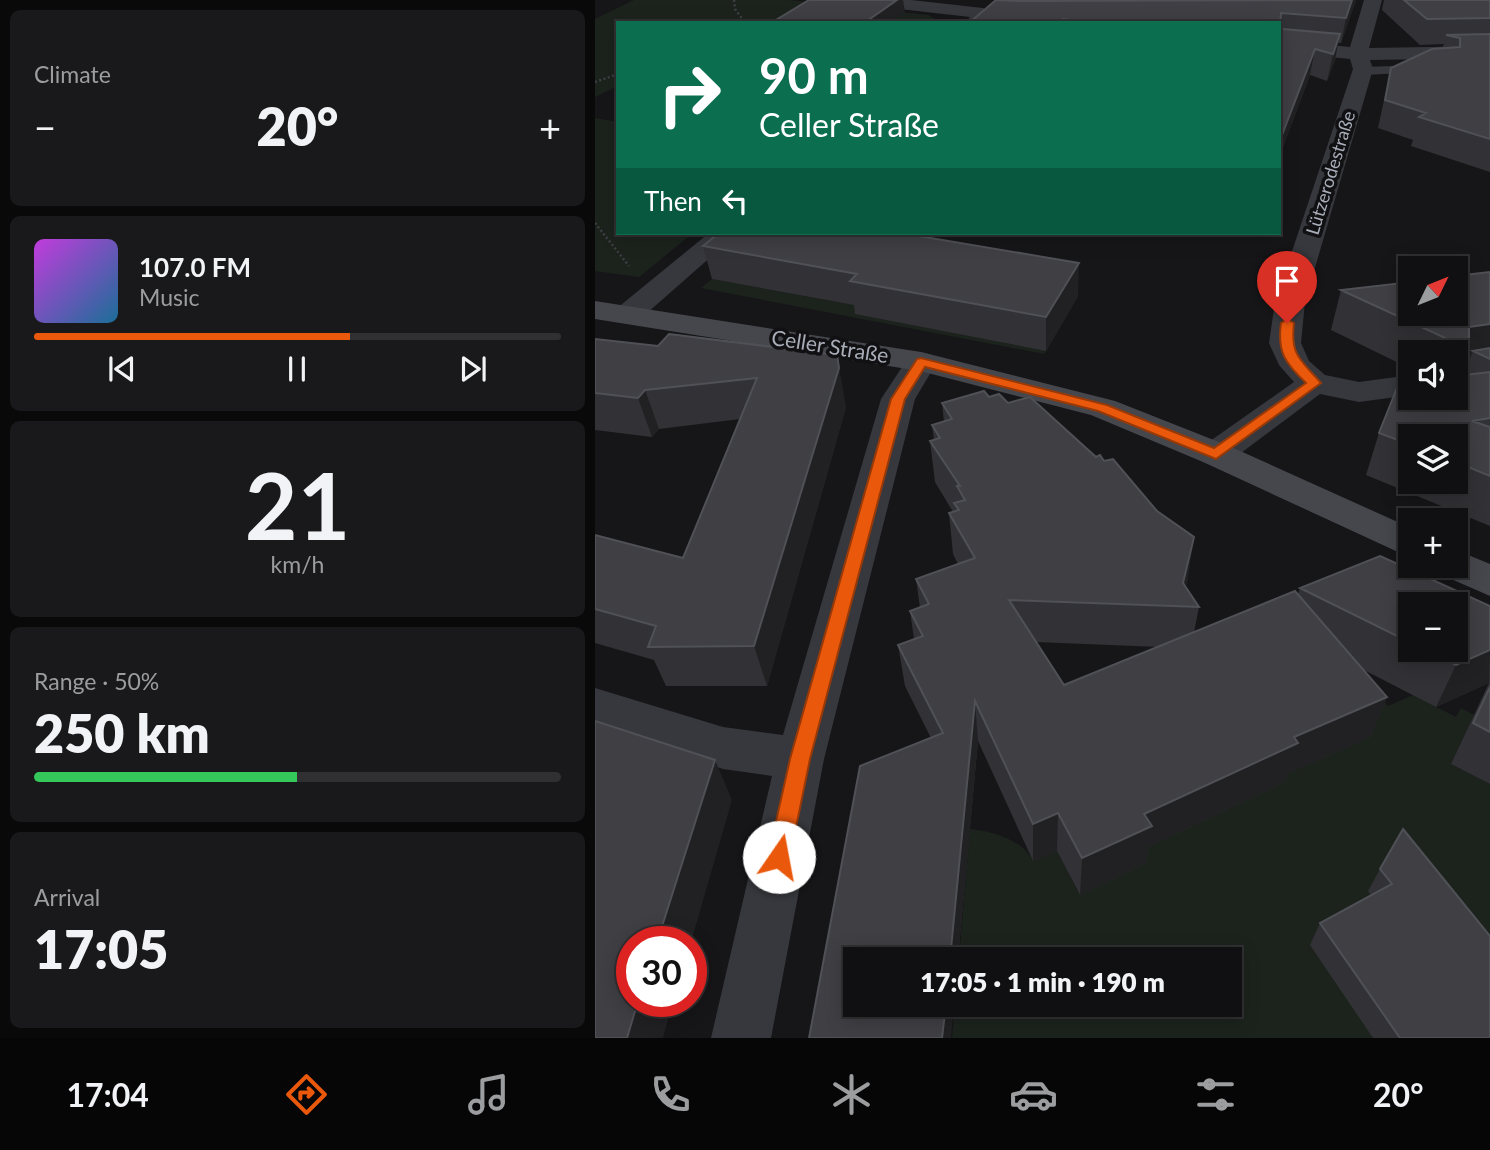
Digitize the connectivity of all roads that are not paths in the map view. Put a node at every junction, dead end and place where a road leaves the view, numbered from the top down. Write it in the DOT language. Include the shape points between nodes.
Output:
graph roads {
  1 [pos="864,0"];
  2 [pos="1373,0"];
  3 [pos="988,13"];
  4 [pos="1281,46"];
  5 [pos="1490,52"];
  6 [pos="1360,63"];
  7 [pos="1435,69"];
  8 [pos="723,235"];
  9 [pos="595,310"];
  10 [pos="627,315"];
  11 [pos="921,362"];
  12 [pos="1314,383"];
  13 [pos="1398,387"];
  14 [pos="1216,454"];
  15 [pos="1398,538"];
  16 [pos="1468,571"];
  17 [pos="1490,581"];
  18 [pos="595,707"];
  19 [pos="800,759"];
  20 [pos="741,1038"];
  1 -- 3 [label="street"];
  2 -- 6 [label="street, Lützerodestraße"];
  4 -- 6 [label="street"];
  5 -- 6 [label="street"];
  6 -- 7 [label="lane"];
  6 -- 12 [label="street, Lützerodestraße" via="1290,302 1285,343 1295,365"];
  8 -- 10 [label="street"];
  9 -- 10 [label="street, Celler Straße"];
  10 -- 11 [label="street, Celler Straße"];
  11 -- 14 [label="street, Celler Straße" via="1103,408"];
  11 -- 19 [label="street" via="898,399"];
  12 -- 13 [label="street" via="1359,392"];
  12 -- 14 [label="street"];
  14 -- 15 [label="street, Celler Straße"];
  16 -- 17 [label="street"];
  18 -- 19 [label="street" via="723,748"];
  19 -- 20 [label="street"];
}
